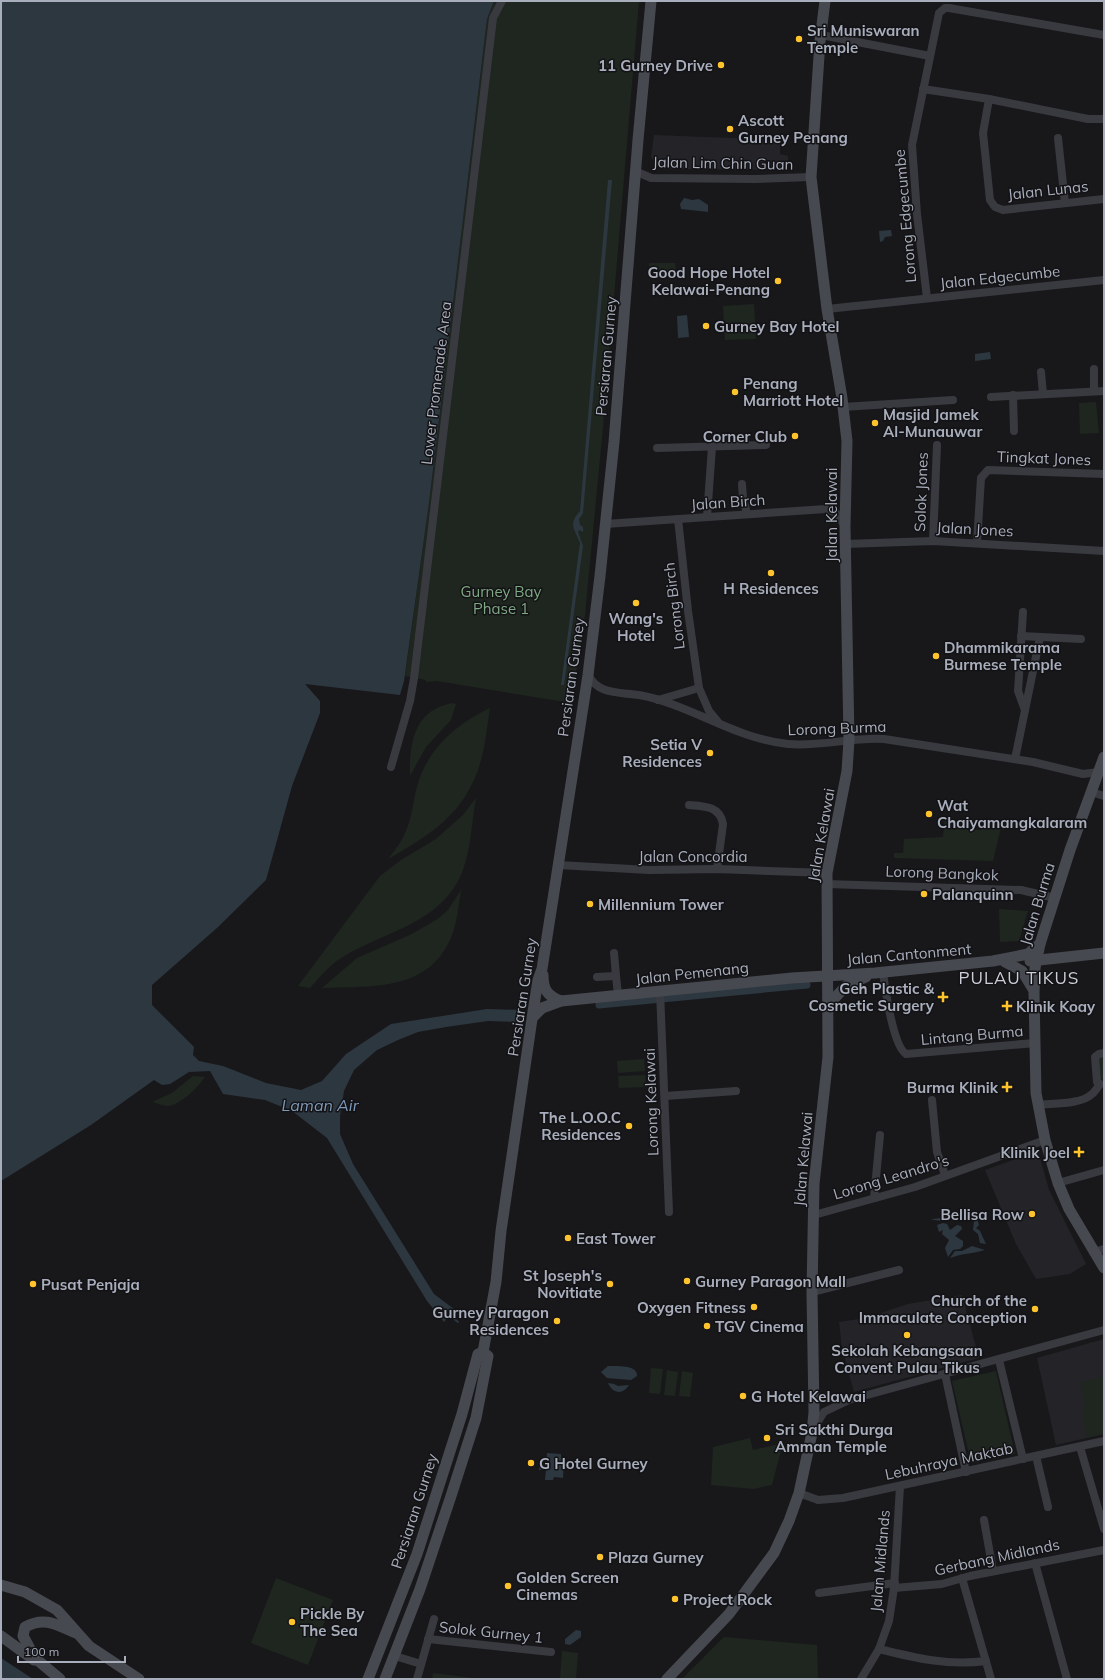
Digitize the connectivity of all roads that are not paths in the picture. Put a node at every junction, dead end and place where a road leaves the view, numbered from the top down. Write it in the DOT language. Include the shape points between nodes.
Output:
graph roads {
  1 [pos="502,1"];
  2 [pos="651,1"];
  3 [pos="825,1"];
  4 [pos="1104,35"];
  5 [pos="821,36"];
  6 [pos="930,56"];
  7 [pos="923,89"];
  8 [pos="989,98"];
  9 [pos="1104,118"];
  10 [pos="1058,138"];
  11 [pos="635,171"];
  12 [pos="811,177"];
  13 [pos="1104,199"];
  14 [pos="1066,203"];
  15 [pos="1104,280"];
  16 [pos="927,298"];
  17 [pos="827,309"];
  18 [pos="1094,369"];
  19 [pos="1041,372"];
  20 [pos="1094,391"];
  21 [pos="1104,392"];
  22 [pos="1043,394"];
  23 [pos="1013,395"];
  24 [pos="990,397"];
  25 [pos="953,400"];
  26 [pos="843,407"];
  27 [pos="1014,431"];
  28 [pos="766,445"];
  29 [pos="937,445"];
  30 [pos="712,447"];
  31 [pos="657,448"];
  32 [pos="1104,474"];
  33 [pos="742,484"];
  34 [pos="747,514"];
  35 [pos="707,517"];
  36 [pos="678,519"];
  37 [pos="605,524"];
  38 [pos="845,526"];
  39 [pos="933,541"];
  40 [pos="977,543"];
  41 [pos="845,544"];
  42 [pos="1104,551"];
  43 [pos="1023,612"];
  44 [pos="1021,636"];
  45 [pos="1040,637"];
  46 [pos="1081,639"];
  47 [pos="588,675"];
  48 [pos="700,688"];
  49 [pos="658,700"];
  50 [pos="1025,710"];
  51 [pos="721,726"];
  52 [pos="849,740"];
  53 [pos="1104,756"];
  54 [pos="1015,759"];
  55 [pos="391,767"];
  56 [pos="1098,772"];
  57 [pos="1091,792"];
  58 [pos="1104,796"];
  59 [pos="689,805"];
  60 [pos="558,865"];
  61 [pos="717,869"];
  62 [pos="827,873"];
  63 [pos="826,884"];
  64 [pos="1055,898"];
  65 [pos="1040,944"];
  66 [pos="614,953"];
  67 [pos="1104,953"];
  68 [pos="993,960"];
  69 [pos="1036,961"];
  70 [pos="1005,962"];
  71 [pos="542,969"];
  72 [pos="879,973"];
  73 [pos="616,976"];
  74 [pos="827,976"];
  75 [pos="597,977"];
  76 [pos="1034,992"];
  77 [pos="618,995"];
  78 [pos="660,997"];
  79 [pos="561,1001"];
  80 [pos="828,1005"];
  81 [pos="534,1016"];
  82 [pos="1035,1043"];
  83 [pos="1104,1053"];
  84 [pos="1102,1084"];
  85 [pos="736,1091"];
  86 [pos="665,1096"];
  87 [pos="932,1100"];
  88 [pos="1037,1105"];
  89 [pos="880,1135"];
  90 [pos="1045,1140"];
  91 [pos="1104,1170"];
  92 [pos="945,1176"];
  93 [pos="1058,1183"];
  94 [pos="874,1198"];
  95 [pos="669,1212"];
  96 [pos="814,1215"];
  97 [pos="1099,1250"];
  98 [pos="1104,1268"];
  99 [pos="899,1270"];
  100 [pos="812,1292"];
  101 [pos="1104,1330"];
  102 [pos="483,1352"];
  103 [pos="999,1360"];
  104 [pos="945,1374"];
  105 [pos="462,1414"];
  106 [pos="476,1418"];
  107 [pos="812,1433"];
  108 [pos="1104,1442"];
  109 [pos="1080,1447"];
  110 [pos="1036,1456"];
  111 [pos="1023,1459"];
  112 [pos="966,1472"];
  113 [pos="900,1486"];
  114 [pos="799,1493"];
  115 [pos="1048,1507"];
  116 [pos="984,1520"];
  117 [pos="1104,1529"];
  118 [pos="1104,1550"];
  119 [pos="1035,1563"];
  120 [pos="993,1571"];
  121 [pos="962,1578"];
  122 [pos="1,1585"];
  123 [pos="894,1586"];
  124 [pos="818,1593"];
  125 [pos="434,1619"];
  126 [pos="78,1634"];
  127 [pos="1,1636"];
  128 [pos="428,1639"];
  129 [pos="879,1649"];
  130 [pos="551,1652"];
  131 [pos="395,1656"];
  132 [pos="986,1661"];
  133 [pos="421,1664"];
  134 [pos="60,1679"];
  135 [pos="139,1679"];
  136 [pos="368,1679"];
  137 [pos="385,1679"];
  138 [pos="417,1679"];
  139 [pos="667,1679"];
  140 [pos="861,1679"];
  141 [pos="991,1679"];
  142 [pos="1067,1679"];
  1 -- 55 [label="street, Lower Promenade Area" via="493,18 414,678"];
  2 -- 11 [label="main road, Persiaran Gurney"];
  3 -- 5 [label="main road, Jalan Kelawai"];
  4 -- 6 [label="street, Lorong Edgecumbe" via="945,8 939,13"];
  5 -- 6 [label="street"];
  5 -- 12 [label="main road, Jalan Kelawai"];
  6 -- 7 [label="street, Lorong Edgecumbe"];
  7 -- 8 [label="street"];
  7 -- 16 [label="street, Lorong Edgecumbe" via="912,145"];
  8 -- 9 [label="street" via="1088,119"];
  8 -- 14 [label="street, Jalan Lunas" via="984,133 990,200 995,207 1003,210"];
  10 -- 14 [label="street"];
  11 -- 12 [label="street, Jalan Lim Chin Guan" via="651,178"];
  11 -- 37 [label="main road, Persiaran Gurney" via="614,442"];
  12 -- 17 [label="main road, Jalan Kelawai"];
  13 -- 14 [label="street, Jalan Lunas"];
  15 -- 16 [label="street, Jalan Edgecumbe"];
  16 -- 17 [label="street, Jalan Edgecumbe"];
  17 -- 26 [label="main road, Jalan Kelawai"];
  18 -- 20 [label="street"];
  19 -- 22 [label="street"];
  20 -- 21 [label="street"];
  20 -- 22 [label="street"];
  22 -- 23 [label="street"];
  23 -- 24 [label="street"];
  23 -- 27 [label="street"];
  25 -- 26 [label="street"];
  26 -- 38 [label="main road, Jalan Kelawai" via="847,441"];
  28 -- 30 [label="street"];
  29 -- 39 [label="street, Solok Jones"];
  30 -- 31 [label="street"];
  30 -- 35 [label="street"];
  32 -- 40 [label="street, Tingkat Jones" via="988,470 981,478"];
  33 -- 34 [label="street"];
  34 -- 35 [label="street, Jalan Birch"];
  34 -- 38 [label="street, Jalan Birch" via="826,509 836,513"];
  35 -- 36 [label="street, Jalan Birch"];
  36 -- 37 [label="street, Jalan Birch"];
  36 -- 48 [label="street, Lorong Birch" via="688,612"];
  37 -- 47 [label="main road, Persiaran Gurney"];
  38 -- 41 [label="main road, Jalan Kelawai"];
  39 -- 40 [label="street, Jalan Jones"];
  39 -- 41 [label="street, Jalan Jones"];
  40 -- 42 [label="street, Jalan Jones"];
  41 -- 52 [label="main road, Jalan Kelawai"];
  43 -- 44 [label="street"];
  44 -- 45 [label="street"];
  44 -- 50 [label="street" via="1018,691"];
  45 -- 46 [label="street"];
  45 -- 50 [label="street"];
  47 -- 49 [label="street, Lorong Burma" via="601,690"];
  47 -- 60 [label="main road, Persiaran Gurney"];
  48 -- 49 [label="street"];
  48 -- 51 [label="street, Lorong Birch" via="709,711"];
  49 -- 51 [label="street, Lorong Burma"];
  50 -- 54 [label="street"];
  51 -- 52 [label="street, Lorong Burma" via="759,739 790,744"];
  52 -- 54 [label="street, Lorong Burma" via="884,739"];
  52 -- 62 [label="main road, Jalan Kelawai" via="848,771"];
  53 -- 56 [label="main road, Jalan Burma"];
  54 -- 56 [label="street, Lorong Burma" via="1083,774"];
  56 -- 57 [label="main road, Jalan Burma"];
  57 -- 58 [label="street"];
  57 -- 64 [label="main road, Jalan Burma"];
  59 -- 61 [label="street" via="710,807 722,817"];
  60 -- 61 [label="street, Jalan Concordia" via="649,870"];
  60 -- 71 [label="main road, Persiaran Gurney"];
  61 -- 62 [label="street, Jalan Concordia"];
  62 -- 63 [label="main road, Jalan Kelawai"];
  63 -- 64 [label="street, Lorong Bangkok" via="1022,890"];
  63 -- 74 [label="main road, Jalan Kelawai"];
  64 -- 65 [label="main road, Jalan Burma"];
  65 -- 68 [label="main road, Jalan Cantonment" via="1028,954"];
  65 -- 69 [label="main road, Jalan Burma"];
  66 -- 73 [label="street"];
  67 -- 69 [label="main road, Jalan Cantonment"];
  68 -- 70 [label="main road, Jalan Cantonment"];
  68 -- 72 [label="main road, Jalan Cantonment"];
  69 -- 70 [label="main road, Jalan Cantonment"];
  69 -- 76 [label="main road, Jalan Burma"];
  70 -- 76 [label="main road" via="1022,971"];
  71 -- 79 [label="main road" via="546,992 550,997"];
  71 -- 81 [label="main road, Persiaran Gurney"];
  72 -- 74 [label="main road, Jalan Cantonment"];
  72 -- 80 [label="main road" via="847,986"];
  72 -- 82 [label="street, Lintang Burma" via="900,1047 906,1054"];
  73 -- 75 [label="street"];
  73 -- 77 [label="street"];
  74 -- 78 [label="main road, Jalan Pemenang"];
  74 -- 80 [label="main road, Jalan Kelawai"];
  76 -- 82 [label="main road, Jalan Burma"];
  77 -- 78 [label="main road, Jalan Pemenang"];
  77 -- 79 [label="main road, Jalan Pemenang"];
  78 -- 86 [label="street, Lorong Kelawai"];
  79 -- 81 [label="main road, Jalan Pemenang" via="542,1008"];
  80 -- 96 [label="main road, Jalan Kelawai" via="826,1085 816,1165"];
  81 -- 102 [label="main road, Persiaran Gurney"];
  82 -- 88 [label="main road, Jalan Burma"];
  83 -- 84 [label="street" via="1095,1057 1096,1082"];
  84 -- 88 [label="street" via="1086,1098 1056,1105"];
  85 -- 86 [label="street"];
  86 -- 95 [label="street, Lorong Kelawai"];
  87 -- 92 [label="street" via="937,1152"];
  88 -- 90 [label="main road, Jalan Burma"];
  89 -- 94 [label="street"];
  90 -- 92 [label="street, Lorong Leandro's"];
  90 -- 93 [label="main road, Jalan Burma"];
  91 -- 93 [label="street"];
  92 -- 94 [label="street, Lorong Leandro's"];
  93 -- 97 [label="main road, Jalan Burma" via="1076,1222"];
  94 -- 96 [label="street, Lorong Leandro's"];
  96 -- 100 [label="main road, Jalan Kelawai"];
  97 -- 98 [label="main road, Jalan Burma"];
  99 -- 100 [label="street"];
  100 -- 107 [label="main road, Jalan Kelawai"];
  101 -- 103 [label="street"];
  102 -- 105 [label="main road, Persiaran Gurney" via="478,1354"];
  102 -- 106 [label="main road, Persiaran Gurney" via="488,1356"];
  103 -- 104 [label="street"];
  103 -- 111 [label="street"];
  104 -- 107 [label="street" via="838,1404 824,1412"];
  104 -- 112 [label="street"];
  105 -- 106 [label="main road"];
  105 -- 136 [label="main road, Persiaran Gurney" via="404,1590"];
  106 -- 131 [label="main road, Persiaran Gurney"];
  107 -- 114 [label="main road, Jalan Kelawai"];
  108 -- 109 [label="street, Lebuhraya Maktab"];
  109 -- 110 [label="street, Lebuhraya Maktab"];
  109 -- 117 [label="street"];
  110 -- 111 [label="street, Lebuhraya Maktab"];
  110 -- 115 [label="street"];
  111 -- 112 [label="street, Lebuhraya Maktab"];
  112 -- 113 [label="street, Lebuhraya Maktab"];
  113 -- 114 [label="street, Lebuhraya Maktab" via="826,1500 818,1500"];
  113 -- 123 [label="street, Jalan Midlands"];
  114 -- 139 [label="main road, Jalan Kelawai" via="774,1553 728,1614"];
  116 -- 120 [label="street"];
  118 -- 119 [label="street, Gerbang Midlands"];
  119 -- 120 [label="street, Gerbang Midlands"];
  119 -- 142 [label="street"];
  120 -- 121 [label="street, Gerbang Midlands"];
  121 -- 123 [label="street, Gerbang Midlands" via="942,1584"];
  121 -- 132 [label="street"];
  122 -- 126 [label="main road" via="43,1601 57,1610"];
  123 -- 124 [label="street, Gerbang Midlands"];
  123 -- 129 [label="street, Jalan Midlands" via="889,1621"];
  125 -- 128 [label="street, Solok Gurney 1"];
  126 -- 134 [label="main road" via="46,1621 35,1621 25,1627 23,1636 35,1658"];
  126 -- 135 [label="main road" via="100,1655"];
  127 -- 134 [label="main road"];
  128 -- 130 [label="street, Solok Gurney 1"];
  128 -- 133 [label="street, Solok Gurney 1"];
  129 -- 132 [label="street" via="934,1662"];
  129 -- 140 [label="street, Jalan Midlands"];
  131 -- 133 [label="street"];
  131 -- 137 [label="main road, Persiaran Gurney"];
  132 -- 141 [label="street"];
  133 -- 138 [label="street, Solok Gurney 1"];
}
